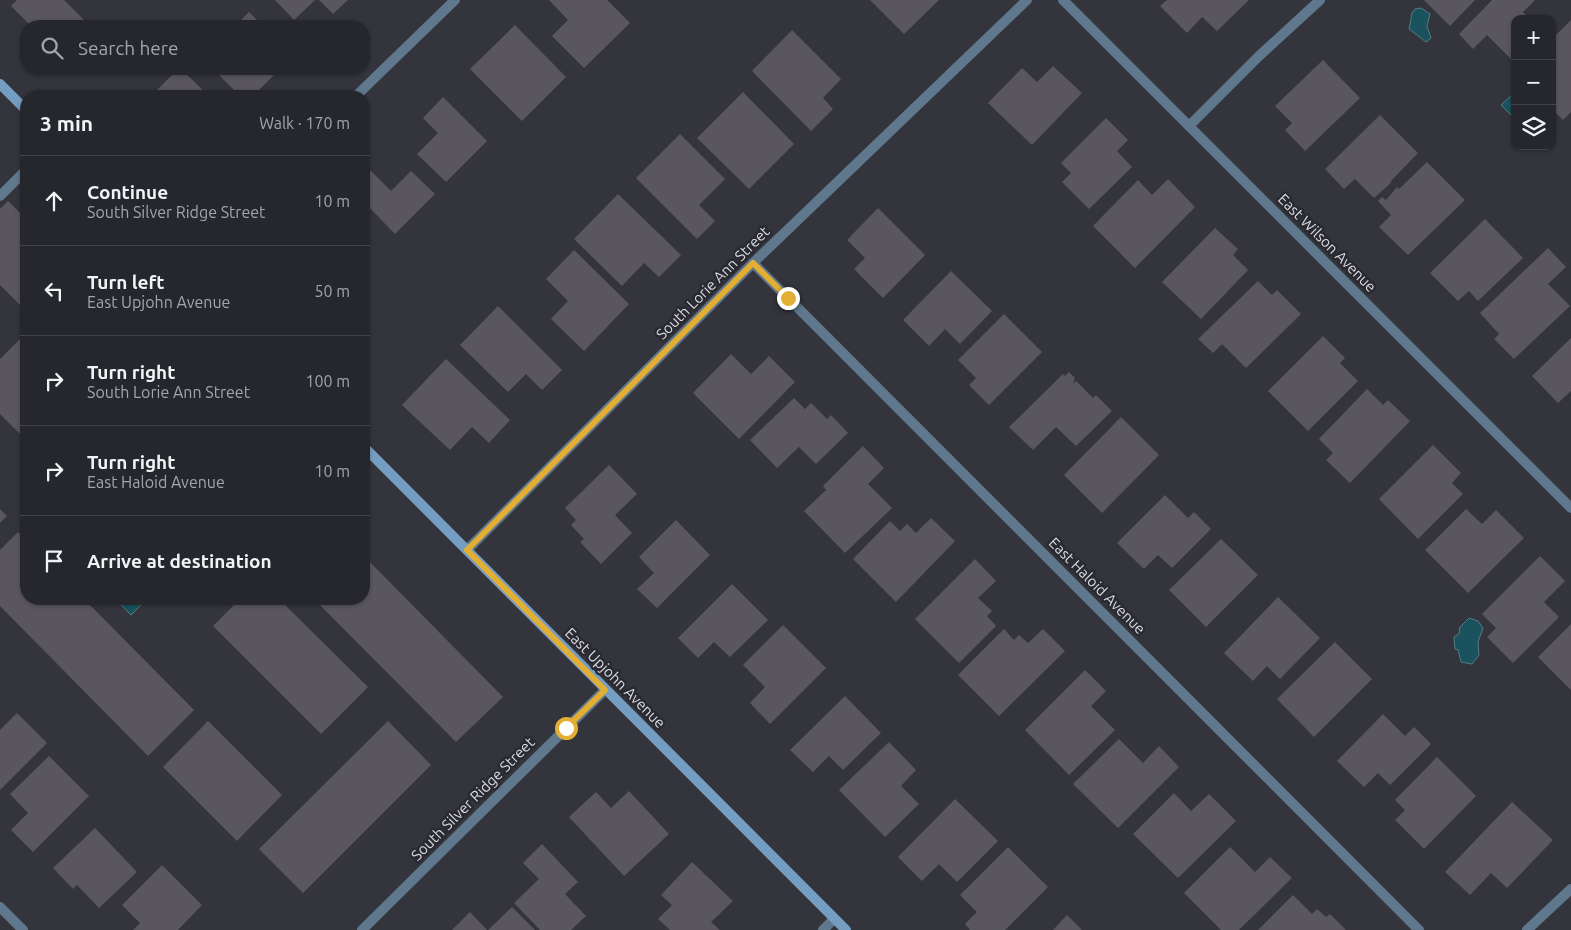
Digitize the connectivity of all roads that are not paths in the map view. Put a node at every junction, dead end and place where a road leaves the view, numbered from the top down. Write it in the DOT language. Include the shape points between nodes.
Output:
graph roads {
  1 [pos="455,0"];
  2 [pos="1026,0"];
  3 [pos="1063,0"];
  4 [pos="1320,0"];
  5 [pos="0,84"];
  6 [pos="362,90"];
  7 [pos="20,104"];
  8 [pos="1189,126"];
  9 [pos="20,176"];
  10 [pos="0,196"];
  11 [pos="753,263"];
  12 [pos="370,453"];
  13 [pos="1571,508"];
  14 [pos="467,550"];
  15 [pos="605,690"];
  16 [pos="1571,889"];
  17 [pos="0,907"];
  18 [pos="834,918"];
  19 [pos="23,930"];
  20 [pos="362,930"];
  21 [pos="823,930"];
  22 [pos="846,930"];
  23 [pos="1419,930"];
  24 [pos="1526,930"];
  1 -- 6 [label="street"];
  2 -- 11 [label="street, South Lorie Ann Street"];
  3 -- 8 [label="street, East Wilson Avenue"];
  4 -- 8 [label="street"];
  5 -- 7 [label="street"];
  8 -- 13 [label="street, East Wilson Avenue"];
  9 -- 10 [label="street"];
  11 -- 14 [label="street, South Lorie Ann Street"];
  11 -- 23 [label="street, East Haloid Avenue"];
  12 -- 14 [label="street, East Upjohn Avenue"];
  14 -- 15 [label="street, East Upjohn Avenue"];
  15 -- 18 [label="street, East Upjohn Avenue"];
  15 -- 20 [label="street, South Silver Ridge Street"];
  16 -- 24 [label="street"];
  17 -- 19 [label="street"];
  18 -- 21 [label="street"];
  18 -- 22 [label="street, East Upjohn Avenue"];
}
